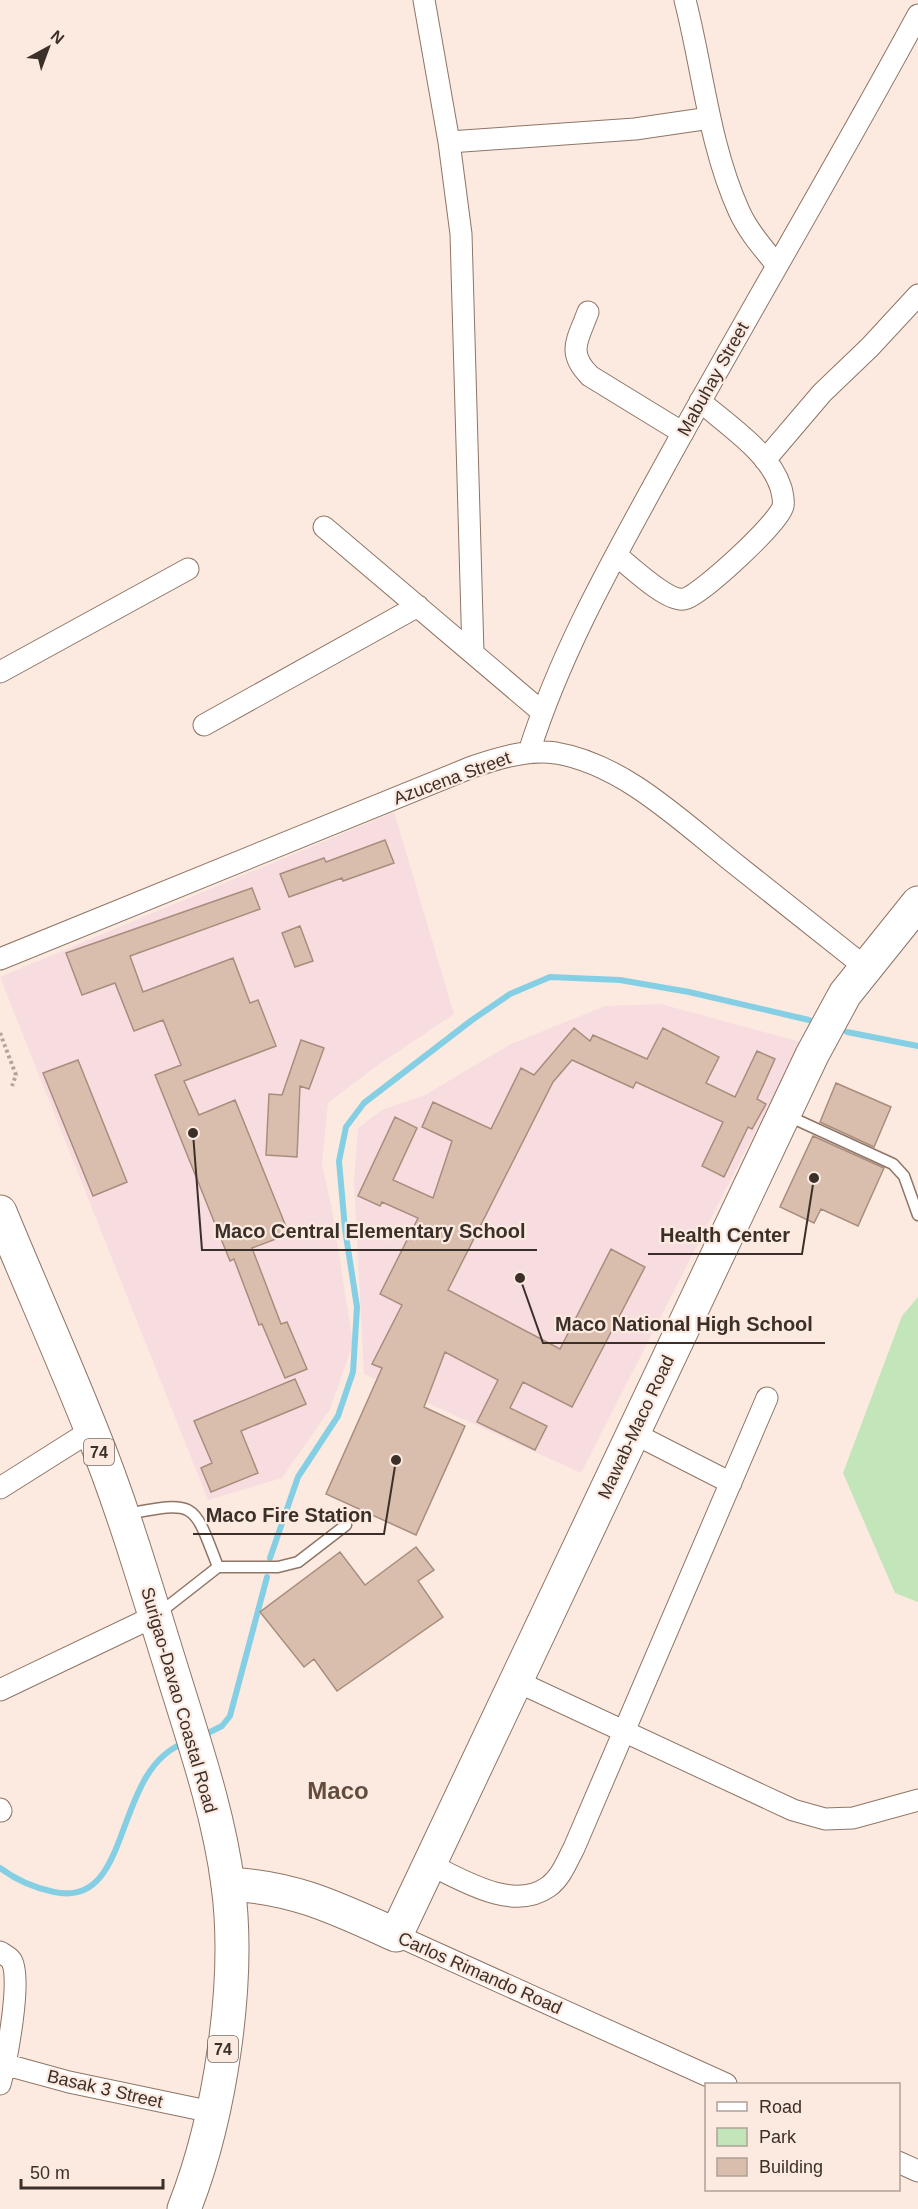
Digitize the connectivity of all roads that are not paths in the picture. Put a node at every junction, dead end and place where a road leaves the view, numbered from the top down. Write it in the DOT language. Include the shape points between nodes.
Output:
graph roads {
  1 [pos="424,0"];
  2 [pos="685,0"];
  3 [pos="918,15"];
  4 [pos="710,118"];
  5 [pos="449,141"];
  6 [pos="776,264"];
  7 [pos="918,295"];
  8 [pos="588,312"];
  9 [pos="700,401"];
  10 [pos="683,433"];
  11 [pos="765,460"];
  12 [pos="324,527"];
  13 [pos="616,555"];
  14 [pos="188,569"];
  15 [pos="418,606"];
  16 [pos="473,653"];
  17 [pos="0,672"];
  18 [pos="542,712"];
  19 [pos="204,725"];
  20 [pos="529,753"];
  21 [pos="918,903"];
  22 [pos="0,959"];
  23 [pos="865,967"];
  24 [pos="783,1114"];
  25 [pos="0,1214"];
  26 [pos="918,1215"];
  27 [pos="767,1398"];
  28 [pos="92,1430"];
  29 [pos="633,1433"];
  30 [pos="731,1483"];
  31 [pos="0,1488"];
  32 [pos="123,1515"];
  33 [pos="346,1525"];
  34 [pos="218,1567"];
  35 [pos="155,1616"];
  36 [pos="516,1681"];
  37 [pos="0,1690"];
  38 [pos="623,1732"];
  39 [pos="918,1800"];
  40 [pos="429,1864"];
  41 [pos="228,1884"];
  42 [pos="396,1935"];
  43 [pos="0,1952"];
  44 [pos="2,2071"];
  45 [pos="722,2083"];
  46 [pos="212,2112"];
  47 [pos="900,2163"];
  48 [pos="918,2171"];
  49 [pos="184,2209"];
  1 -- 5 [label="street"];
  2 -- 4 [label="street"];
  3 -- 6 [label="street, Mabuhay Street"];
  4 -- 5 [label="street" via="635,129"];
  4 -- 6 [label="street" via="739,212"];
  5 -- 16 [label="street" via="461,234"];
  6 -- 9 [label="street, Mabuhay Street"];
  7 -- 11 [label="street" via="822,393"];
  8 -- 10 [label="street" via="574,350 579,366"];
  9 -- 10 [label="street, Mabuhay Street"];
  9 -- 11 [label="street"];
  10 -- 13 [label="street, Mabuhay Street"];
  11 -- 13 [label="street" via="781,487 784,507 709,585 694,595 683,599 669,597"];
  12 -- 15 [label="street"];
  13 -- 18 [label="street, Mabuhay Street"];
  14 -- 17 [label="street"];
  15 -- 16 [label="street"];
  15 -- 19 [label="street"];
  16 -- 18 [label="street"];
  18 -- 20 [label="street, Mabuhay Street"];
  20 -- 22 [label="street, Azucena Street" via="472,767"];
  20 -- 23 [label="street, Azucena Street" via="556,753 620,778"];
  21 -- 23 [label="main road, Mawab-Maco Road"];
  23 -- 24 [label="main road, Mawab-Maco Road" via="830,1020"];
  24 -- 26 [label="lane" via="893,1164 904,1176"];
  24 -- 29 [label="main road, Mawab-Maco Road"];
  25 -- 28 [label="main road, Surigao-Davao Coastal Road / 74"];
  27 -- 30 [label="street"];
  28 -- 31 [label="street"];
  28 -- 32 [label="main road, Surigao-Davao Coastal Road / 74"];
  29 -- 30 [label="street"];
  29 -- 36 [label="main road, Mawab-Maco Road"];
  30 -- 38 [label="street"];
  32 -- 34 [label="lane" via="171,1505 193,1513"];
  32 -- 35 [label="main road, Surigao-Davao Coastal Road / 74"];
  33 -- 34 [label="lane" via="298,1562 278,1567"];
  34 -- 35 [label="lane"];
  35 -- 37 [label="street"];
  35 -- 41 [label="main road, Surigao-Davao Coastal Road / 74" via="204,1778"];
  36 -- 38 [label="street"];
  36 -- 40 [label="main road, Mawab-Maco Road"];
  38 -- 39 [label="street" via="793,1810 825,1819 854,1818"];
  38 -- 40 [label="street" via="574,1848 550,1886 536,1894 508,1895 479,1888"];
  40 -- 42 [label="main road, Mawab-Maco Road"];
  41 -- 42 [label="main road, Carlos Rimando Road" via="294,1893"];
  41 -- 46 [label="main road, Surigao-Davao Coastal Road / 74" via="230,1995"];
  42 -- 45 [label="street, Carlos Rimando Road"];
  43 -- 44 [label="street" via="12,1960 15,1972"];
  44 -- 46 [label="street, Basak 3 Street"];
  46 -- 49 [label="main road, Surigao-Davao Coastal Road / 74"];
  47 -- 48 [label="street"];
}
